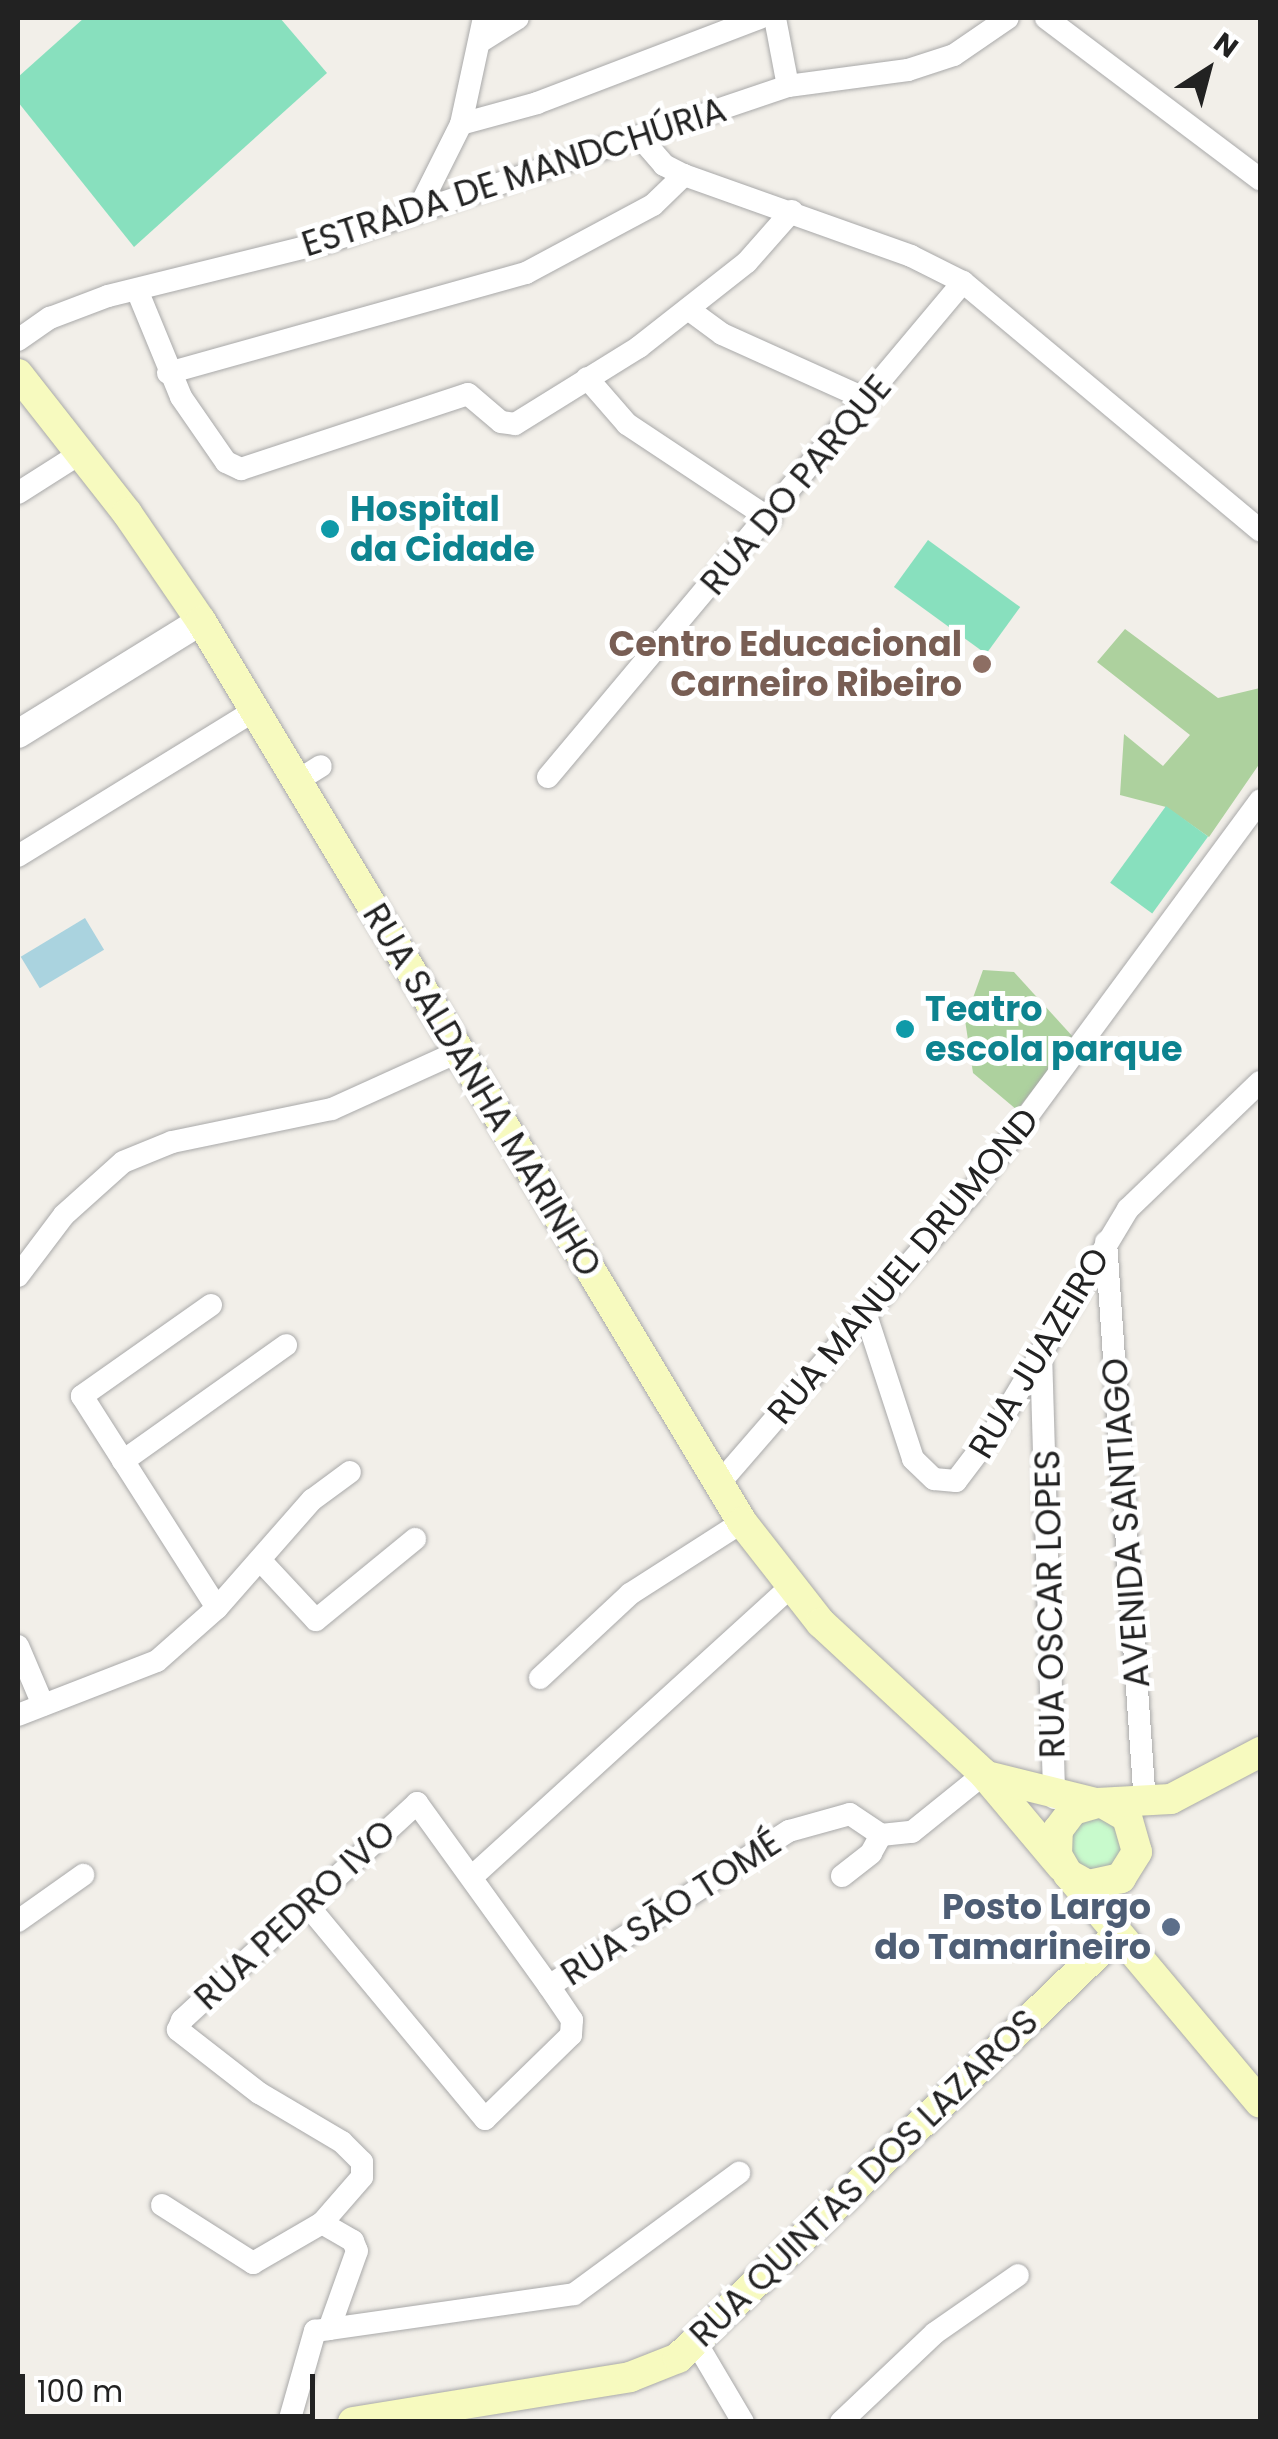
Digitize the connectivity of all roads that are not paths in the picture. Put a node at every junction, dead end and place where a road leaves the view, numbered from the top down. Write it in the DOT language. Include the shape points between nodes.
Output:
graph roads {
  1 [pos="518,18"];
  2 [pos="760,18"];
  3 [pos="774,18"];
  4 [pos="1008,18"];
  5 [pos="1046,18"];
  6 [pos="483,29"];
  7 [pos="788,86"];
  8 [pos="460,124"];
  9 [pos="640,136"];
  10 [pos="684,175"];
  11 [pos="1260,179"];
  12 [pos="417,212"];
  13 [pos="792,212"];
  14 [pos="963,282"];
  15 [pos="137,290"];
  16 [pos="688,309"];
  17 [pos="18,340"];
  18 [pos="168,373"];
  19 [pos="18,374"];
  20 [pos="587,378"];
  21 [pos="868,400"];
  22 [pos="81,453"];
  23 [pos="18,493"];
  24 [pos="770,519"];
  25 [pos="1257,520"];
  26 [pos="201,621"];
  27 [pos="254,710"];
  28 [pos="18,734"];
  29 [pos="548,777"];
  30 [pos="1260,800"];
  31 [pos="18,856"];
  32 [pos="460,1051"];
  33 [pos="1260,1082"];
  34 [pos="1106,1242"];
  35 [pos="18,1276"];
  36 [pos="211,1305"];
  37 [pos="867,1318"];
  38 [pos="286,1345"];
  39 [pos="1040,1350"];
  40 [pos="123,1461"];
  41 [pos="350,1472"];
  42 [pos="717,1486"];
  43 [pos="742,1522"];
  44 [pos="415,1539"];
  45 [pos="260,1560"];
  46 [pos="790,1587"];
  47 [pos="217,1608"];
  48 [pos="18,1646"];
  49 [pos="540,1678"];
  50 [pos="43,1705"];
  51 [pos="18,1715"];
  52 [pos="1260,1752"];
  53 [pos="975,1781"];
  54 [pos="1054,1798"];
  55 [pos="1158,1801"];
  56 [pos="1102,1804"];
  57 [pos="880,1835"];
  58 [pos="1131,1867"];
  59 [pos="1065,1870"];
  60 [pos="84,1875"];
  61 [pos="474,1876"];
  62 [pos="842,1876"];
  63 [pos="308,1906"];
  64 [pos="18,1921"];
  65 [pos="1118,1935"];
  66 [pos="549,1986"];
  67 [pos="1260,2102"];
  68 [pos="739,2173"];
  69 [pos="162,2205"];
  70 [pos="322,2222"];
  71 [pos="1018,2275"];
  72 [pos="329,2329"];
  73 [pos="698,2344"];
  74 [pos="289,2422"];
  75 [pos="354,2422"];
  76 [pos="743,2422"];
  77 [pos="840,2422"];
  1 -- 6 [label="street"];
  2 -- 8 [label="street" via="537,103"];
  3 -- 7 [label="street"];
  4 -- 7 [label="street, ESTRADA DE MANDCHÚRIA" via="954,56 908,70"];
  5 -- 11 [label="street"];
  6 -- 8 [label="street"];
  7 -- 9 [label="street, ESTRADA DE MANDCHÚRIA"];
  8 -- 12 [label="street"];
  9 -- 10 [label="street" via="664,165"];
  9 -- 12 [label="street, ESTRADA DE MANDCHÚRIA"];
  10 -- 13 [label="street"];
  10 -- 18 [label="street" via="654,206 526,274"];
  12 -- 15 [label="street, ESTRADA DE MANDCHÚRIA"];
  13 -- 14 [label="street"];
  13 -- 16 [label="street" via="748,262"];
  14 -- 21 [label="street, RUA DO PARQUE"];
  14 -- 25 [label="street"];
  15 -- 17 [label="street, ESTRADA DE MANDCHÚRIA" via="81,305"];
  15 -- 18 [label="street"];
  16 -- 20 [label="street"];
  16 -- 21 [label="street" via="722,334"];
  18 -- 20 [label="street" via="226,462 241,468 468,394 501,422 514,424"];
  19 -- 22 [label="main road, RUA SALDANHA MARINHO"];
  20 -- 24 [label="street" via="627,424"];
  21 -- 24 [label="street, RUA DO PARQUE"];
  22 -- 23 [label="street"];
  22 -- 26 [label="main road, RUA SALDANHA MARINHO"];
  24 -- 29 [label="street, RUA DO PARQUE"];
  26 -- 27 [label="main road, RUA SALDANHA MARINHO"];
  26 -- 28 [label="street"];
  27 -- 31 [label="street"];
  27 -- 32 [label="main road, RUA SALDANHA MARINHO" via="308,773"];
  30 -- 37 [label="street, RUA MANUEL DRUMOND" via="1036,1109"];
  32 -- 35 [label="street" via="332,1108 172,1142 123,1162 64,1215"];
  32 -- 42 [label="main road, RUA SALDANHA MARINHO"];
  33 -- 34 [label="street, RUA JUAZEIRO" via="1152,1180"];
  34 -- 39 [label="street, RUA JUAZEIRO"];
  34 -- 55 [label="street, AVENIDA SANTIAGO"];
  36 -- 40 [label="street" via="82,1396"];
  37 -- 39 [label="street, RUA JUAZEIRO" via="908,1451 939,1481 956,1481 972,1466"];
  37 -- 42 [label="street, RUA MANUEL DRUMOND"];
  38 -- 40 [label="street"];
  39 -- 54 [label="street, RUA OSCAR LOPES"];
  40 -- 47 [label="street"];
  41 -- 45 [label="street" via="312,1500"];
  42 -- 43 [label="main road, RUA SALDANHA MARINHO"];
  43 -- 46 [label="main road, RUA SALDANHA MARINHO"];
  43 -- 49 [label="street" via="630,1594"];
  44 -- 45 [label="street" via="316,1620"];
  45 -- 47 [label="street"];
  46 -- 53 [label="main road, RUA SALDANHA MARINHO"];
  46 -- 61 [label="street"];
  47 -- 50 [label="street" via="157,1661"];
  48 -- 50 [label="street"];
  50 -- 51 [label="street"];
  52 -- 55 [label="main road"];
  53 -- 54 [label="main road, RUA SALDANHA MARINHO"];
  53 -- 57 [label="street" via="912,1832"];
  53 -- 59 [label="main road, RUA SALDANHA MARINHO"];
  54 -- 56 [label="main road, RUA SALDANHA MARINHO"];
  55 -- 56 [label="main road, RUA SALDANHA MARINHO"];
  55 -- 58 [label="main road"];
  56 -- 58 [label="main road" via="1134,1828"];
  56 -- 59 [label="main road" via="1064,1819 1055,1842"];
  57 -- 62 [label="street" via="871,1853"];
  57 -- 66 [label="street, RUA SĀO TOMÉ" via="850,1814 789,1831"];
  58 -- 59 [label="main road" via="1100,1886"];
  58 -- 65 [label="main road"];
  59 -- 65 [label="main road, RUA SALDANHA MARINHO"];
  60 -- 64 [label="street"];
  61 -- 63 [label="street, RUA PEDRO IVO" via="416,1803"];
  61 -- 66 [label="street"];
  63 -- 66 [label="street" via="485,2119 571,2036 572,2020"];
  63 -- 70 [label="street, RUA PEDRO IVO" via="178,2030 192,2047 362,2162 362,2177"];
  65 -- 67 [label="main road, RUA SALDANHA MARINHO"];
  65 -- 73 [label="main road, RUA QUINTAS DOS LAZAROS"];
  68 -- 72 [label="street" via="574,2294 527,2306"];
  69 -- 70 [label="street" via="253,2263"];
  70 -- 72 [label="street" via="353,2241 357,2251"];
  71 -- 77 [label="street" via="936,2333"];
  72 -- 74 [label="street" via="315,2331"];
  73 -- 75 [label="main road, RUA QUINTAS DOS LAZAROS" via="630,2377"];
  73 -- 76 [label="street"];
}
